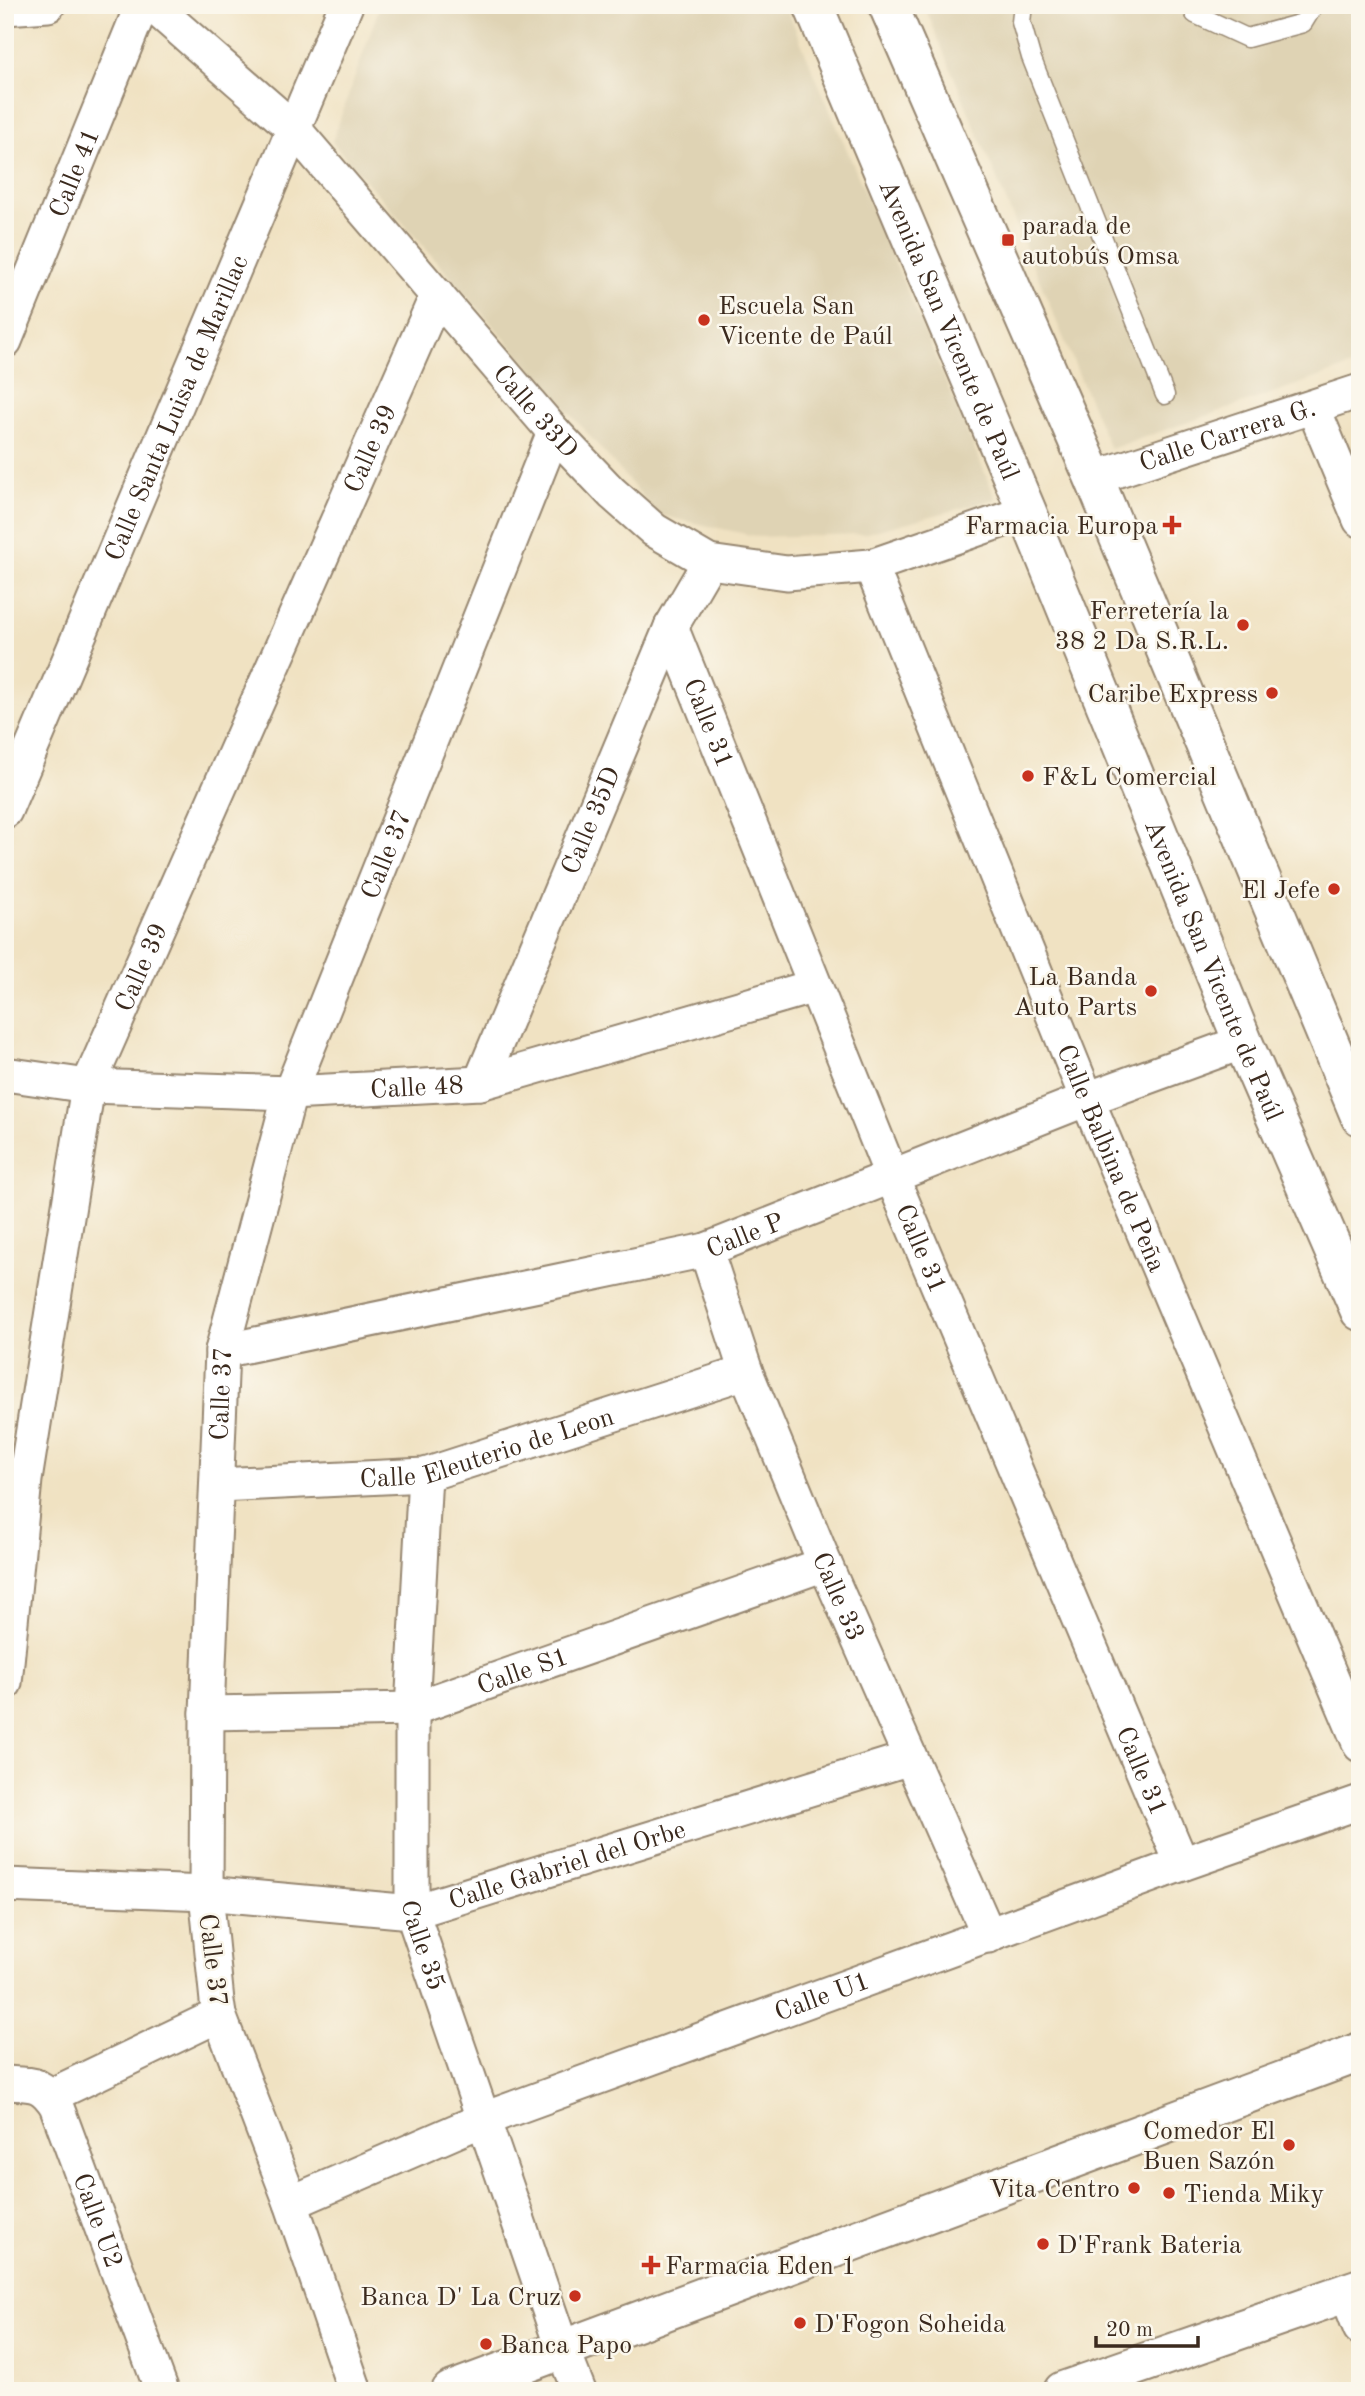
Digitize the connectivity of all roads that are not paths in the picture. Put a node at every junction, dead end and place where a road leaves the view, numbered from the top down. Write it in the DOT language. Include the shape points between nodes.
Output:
graph roads {
  1 [pos="48,5"];
  2 [pos="142,5"];
  3 [pos="152,5"];
  4 [pos="346,5"];
  5 [pos="813,5"];
  6 [pos="888,5"];
  7 [pos="1023,5"];
  8 [pos="1191,5"];
  9 [pos="1314,5"];
  10 [pos="5,8"];
  11 [pos="295,130"];
  12 [pos="437,295"];
  13 [pos="5,341"];
  14 [pos="1360,391"];
  15 [pos="1165,395"];
  16 [pos="1312,407"];
  17 [pos="554,432"];
  18 [pos="1094,478"];
  19 [pos="1027,512"];
  20 [pos="1360,520"];
  21 [pos="709,562"];
  22 [pos="871,566"];
  23 [pos="671,627"];
  24 [pos="5,811"];
  25 [pos="815,986"];
  26 [pos="1243,1042"];
  27 [pos="5,1074"];
  28 [pos="480,1083"];
  29 [pos="88,1086"];
  30 [pos="290,1093"];
  31 [pos="1087,1099"];
  32 [pos="1360,1116"];
  33 [pos="892,1177"];
  34 [pos="706,1250"];
  35 [pos="1360,1311"];
  36 [pos="222,1351"];
  37 [pos="746,1372"];
  38 [pos="425,1475"];
  39 [pos="218,1485"];
  40 [pos="825,1563"];
  41 [pos="5,1683"];
  42 [pos="412,1709"];
  43 [pos="207,1713"];
  44 [pos="1360,1745"];
  45 [pos="911,1758"];
  46 [pos="1360,1802"];
  47 [pos="1182,1864"];
  48 [pos="5,1885"];
  49 [pos="206,1893"];
  50 [pos="412,1912"];
  51 [pos="989,1936"];
  52 [pos="219,2015"];
  53 [pos="1360,2052"];
  54 [pos="5,2083"];
  55 [pos="50,2096"];
  56 [pos="484,2119"];
  57 [pos="291,2203"];
  58 [pos="1353,2290"];
  59 [pos="1360,2328"];
  60 [pos="562,2348"];
  61 [pos="162,2391"];
  62 [pos="355,2391"];
  63 [pos="451,2391"];
  64 [pos="579,2391"];
  65 [pos="1063,2391"];
  1 -- 10 [label="street"];
  2 -- 13 [label="street, Calle 41"];
  3 -- 11 [label="street, Calle 33D"];
  4 -- 11 [label="street, Calle Santa Luisa de Marillac"];
  5 -- 19 [label="main road, Avenida San Vicente de Paúl"];
  6 -- 18 [label="main road"];
  7 -- 15 [label="lane" via="1021,22 1031,57"];
  8 -- 9 [label="lane" via="1195,14 1247,38 1303,23"];
  11 -- 12 [label="street, Calle 33D"];
  11 -- 24 [label="street, Calle Santa Luisa de Marillac"];
  12 -- 17 [label="street, Calle 33D"];
  12 -- 29 [label="street, Calle 39"];
  14 -- 16 [label="street, Calle Carrera G."];
  16 -- 18 [label="street, Calle Carrera G."];
  16 -- 20 [label="street"];
  17 -- 21 [label="street, Calle 33D" via="654,530"];
  17 -- 30 [label="street, Calle 37"];
  18 -- 32 [label="main road"];
  19 -- 22 [label="street, Calle 33D"];
  19 -- 26 [label="main road, Avenida San Vicente de Paúl"];
  21 -- 22 [label="street, Calle 33D" via="787,573"];
  21 -- 23 [label="street, Calle 35D"];
  22 -- 31 [label="street, Calle Balbina de Peña"];
  23 -- 25 [label="street, Calle 31"];
  23 -- 28 [label="street, Calle 35D"];
  25 -- 28 [label="street, Calle 48"];
  25 -- 33 [label="street, Calle 31"];
  26 -- 31 [label="street, Calle P"];
  26 -- 35 [label="main road, Avenida San Vicente de Paúl"];
  27 -- 29 [label="street, Calle 48"];
  28 -- 30 [label="street, Calle 48"];
  29 -- 30 [label="street, Calle 48"];
  29 -- 41 [label="street, Calle 39" via="25,1480"];
  30 -- 36 [label="street, Calle 37"];
  31 -- 33 [label="street, Calle P"];
  31 -- 44 [label="street, Calle Balbina de Peña"];
  33 -- 34 [label="street, Calle P"];
  33 -- 47 [label="street, Calle 31"];
  34 -- 36 [label="street, Calle P"];
  34 -- 37 [label="street, Calle 33"];
  36 -- 39 [label="street, Calle 37"];
  37 -- 38 [label="street, Calle Eleuterio de Leon"];
  37 -- 40 [label="street, Calle 33"];
  38 -- 39 [label="street, Calle Eleuterio de Leon"];
  38 -- 42 [label="street, Calle 35"];
  39 -- 43 [label="street, Calle 37"];
  40 -- 42 [label="street, Calle S1"];
  40 -- 45 [label="street, Calle 33"];
  42 -- 43 [label="street, Calle S1"];
  42 -- 50 [label="street, Calle 35"];
  43 -- 49 [label="street, Calle 37"];
  45 -- 50 [label="street, Calle Gabriel del Orbe"];
  45 -- 51 [label="street, Calle 33"];
  46 -- 47 [label="street, Calle U1"];
  47 -- 51 [label="street, Calle U1"];
  48 -- 49 [label="street, Calle Gabriel del Orbe"];
  49 -- 50 [label="street, Calle Gabriel del Orbe"];
  49 -- 52 [label="street, Calle 37"];
  50 -- 56 [label="street, Calle 35"];
  51 -- 56 [label="street, Calle U1"];
  52 -- 55 [label="street"];
  52 -- 57 [label="street, Calle 37"];
  53 -- 60 [label="main road"];
  54 -- 55 [label="street" via="33,2085"];
  55 -- 61 [label="street, Calle U2"];
  56 -- 57 [label="street, Calle U1"];
  56 -- 60 [label="street, Calle 35"];
  57 -- 62 [label="street, Calle 37"];
  58 -- 59 [label="street"];
  58 -- 65 [label="main road"];
  60 -- 63 [label="main road"];
  60 -- 64 [label="street, Calle 35"];
}
